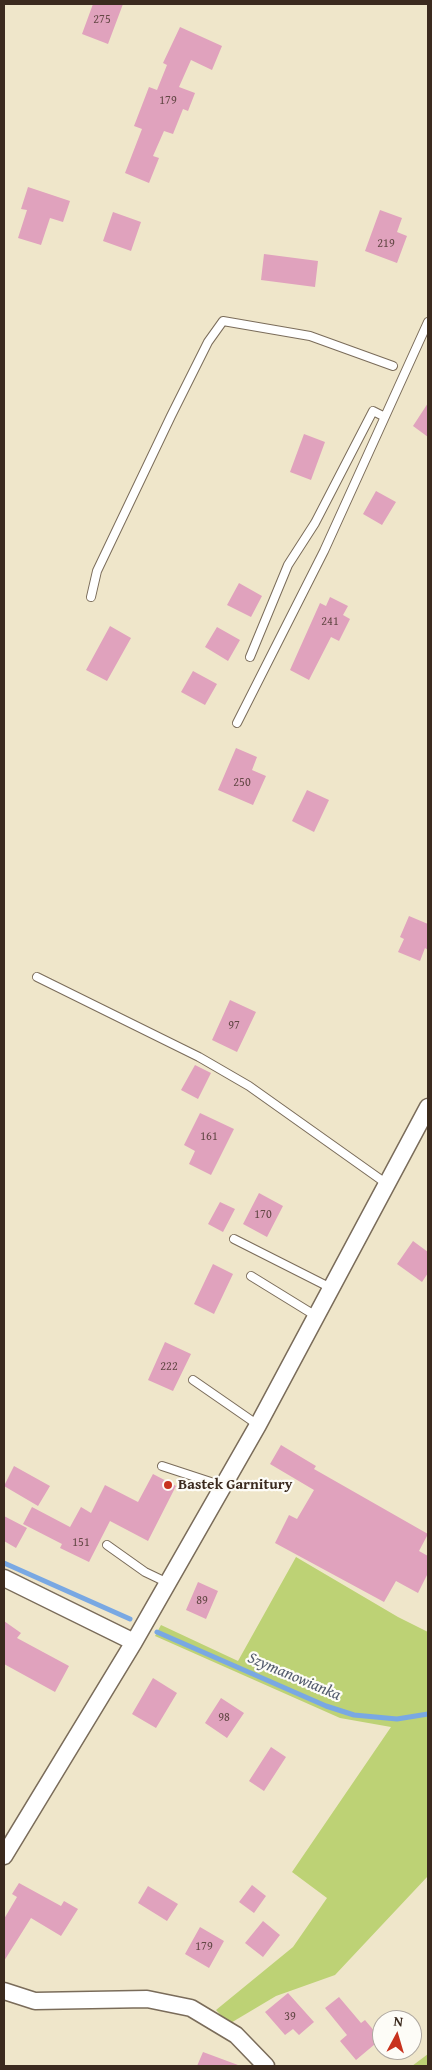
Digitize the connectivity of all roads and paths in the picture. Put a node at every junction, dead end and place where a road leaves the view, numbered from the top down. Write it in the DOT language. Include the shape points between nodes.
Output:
graph roads {
  1 [pos="428,322"];
  2 [pos="393,366"];
  3 [pos="384,416"];
  4 [pos="91,597"];
  5 [pos="250,658"];
  6 [pos="237,723"];
  7 [pos="37,977"];
  8 [pos="428,1107"];
  9 [pos="387,1184"];
  10 [pos="234,1239"];
  11 [pos="251,1276"];
  12 [pos="331,1288"];
  13 [pos="316,1316"];
  14 [pos="192,1380"];
  15 [pos="258,1425"];
  16 [pos="162,1466"];
  17 [pos="223,1486"];
  18 [pos="107,1544"];
  19 [pos="4,1578"];
  20 [pos="168,1583"];
  21 [pos="134,1642"];
  22 [pos="4,1856"];
  23 [pos="4,1991"];
  24 [pos="266,2066"];
  1 -- 3 [label="lane"];
  2 -- 4 [label="lane" via="310,336 223,321 208,342 171,416 97,571"];
  3 -- 5 [label="lane" via="374,411 315,523 288,565"];
  3 -- 6 [label="lane" via="324,551"];
  7 -- 9 [label="lane" via="199,1057 249,1086"];
  8 -- 9 [label="street"];
  9 -- 12 [label="street"];
  10 -- 12 [label="lane"];
  11 -- 13 [label="lane"];
  12 -- 13 [label="street"];
  13 -- 15 [label="street"];
  14 -- 15 [label="lane"];
  15 -- 17 [label="street"];
  16 -- 17 [label="lane"];
  17 -- 20 [label="street"];
  18 -- 20 [label="lane" via="144,1572"];
  19 -- 21 [label="street"];
  20 -- 21 [label="street"];
  21 -- 22 [label="street"];
  23 -- 24 [label="street" via="35,2001 147,1999 191,2008 236,2035"];
}
